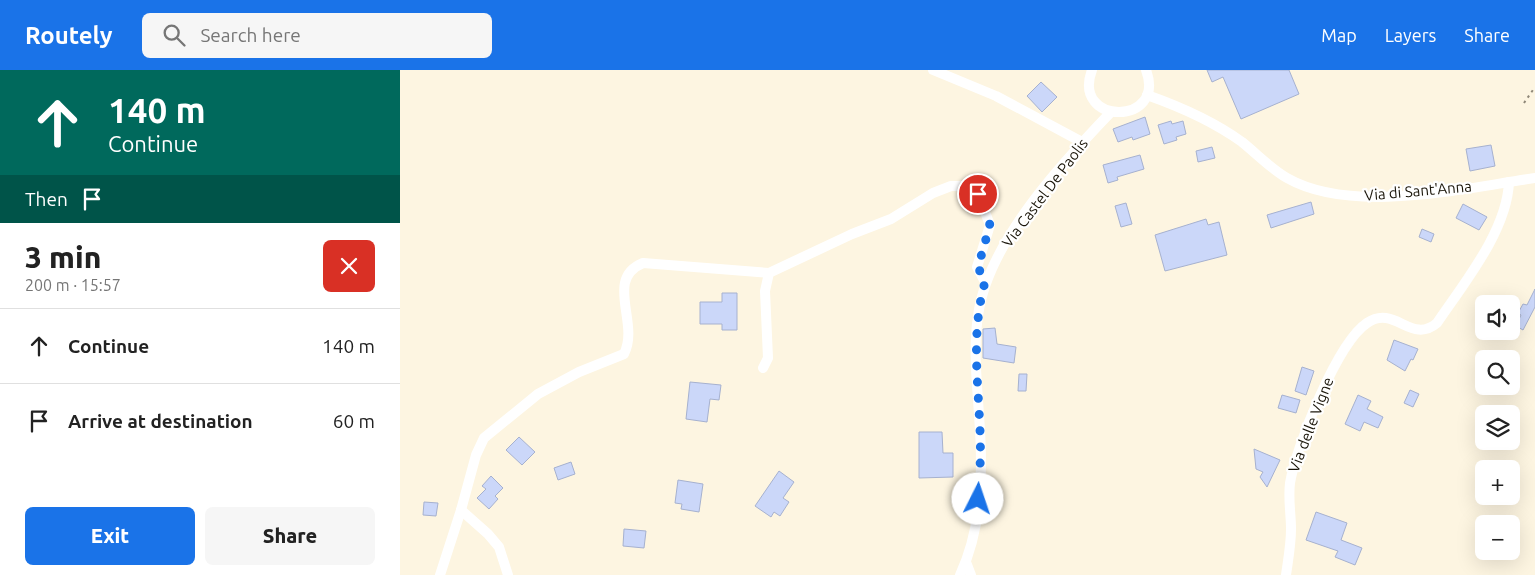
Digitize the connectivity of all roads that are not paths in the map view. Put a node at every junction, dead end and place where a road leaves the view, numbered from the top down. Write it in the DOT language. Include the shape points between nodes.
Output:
graph roads {
  1 [pos="933,70"];
  2 [pos="1092,70"];
  3 [pos="1146,70"];
  4 [pos="1147,95"];
  5 [pos="1111,112"];
  6 [pos="1082,142"];
  7 [pos="1535,178"];
  8 [pos="1510,182"];
  9 [pos="769,273"];
  10 [pos="985,282"];
  11 [pos="763,368"];
  12 [pos="461,510"];
  13 [pos="966,562"];
  14 [pos="440,575"];
  15 [pos="508,575"];
  16 [pos="960,575"];
  17 [pos="971,575"];
  18 [pos="1286,575"];
  1 -- 6 [label="street" via="996,96"];
  2 -- 5 [label="street" via="1088,81 1094,101"];
  3 -- 4 [label="street"];
  4 -- 5 [label="street" via="1136,108 1119,114"];
  4 -- 8 [label="street, Via di Sant'Anna" via="1202,117 1234,136 1288,178 1322,190 1382,196"];
  5 -- 6 [label="street, Via Castel De Paolis"];
  6 -- 10 [label="street, Via Castel De Paolis" via="1016,226"];
  7 -- 8 [label="street, Via di Sant'Anna"];
  8 -- 18 [label="street, Via delle Vigne" via="1508,200 1481,259 1437,323 1420,331 1391,318 1372,320 1354,335 1330,374 1301,444 1290,484 1291,542"];
  9 -- 10 [label="street" via="891,219 933,193 951,186 966,186 978,194 990,225 978,267"];
  9 -- 11 [label="street" via="765,291 768,358"];
  9 -- 12 [label="street" via="643,263 634,266 626,276 624,297 629,323 628,346 624,354 579,372 538,394 484,438"];
  10 -- 13 [label="street, Via Castel De Paolis" via="975,340 980,481 975,534"];
  12 -- 14 [label="street"];
  12 -- 15 [label="street" via="499,547"];
  13 -- 16 [label="street, Via Castel De Paolis"];
  13 -- 17 [label="street"];
}
